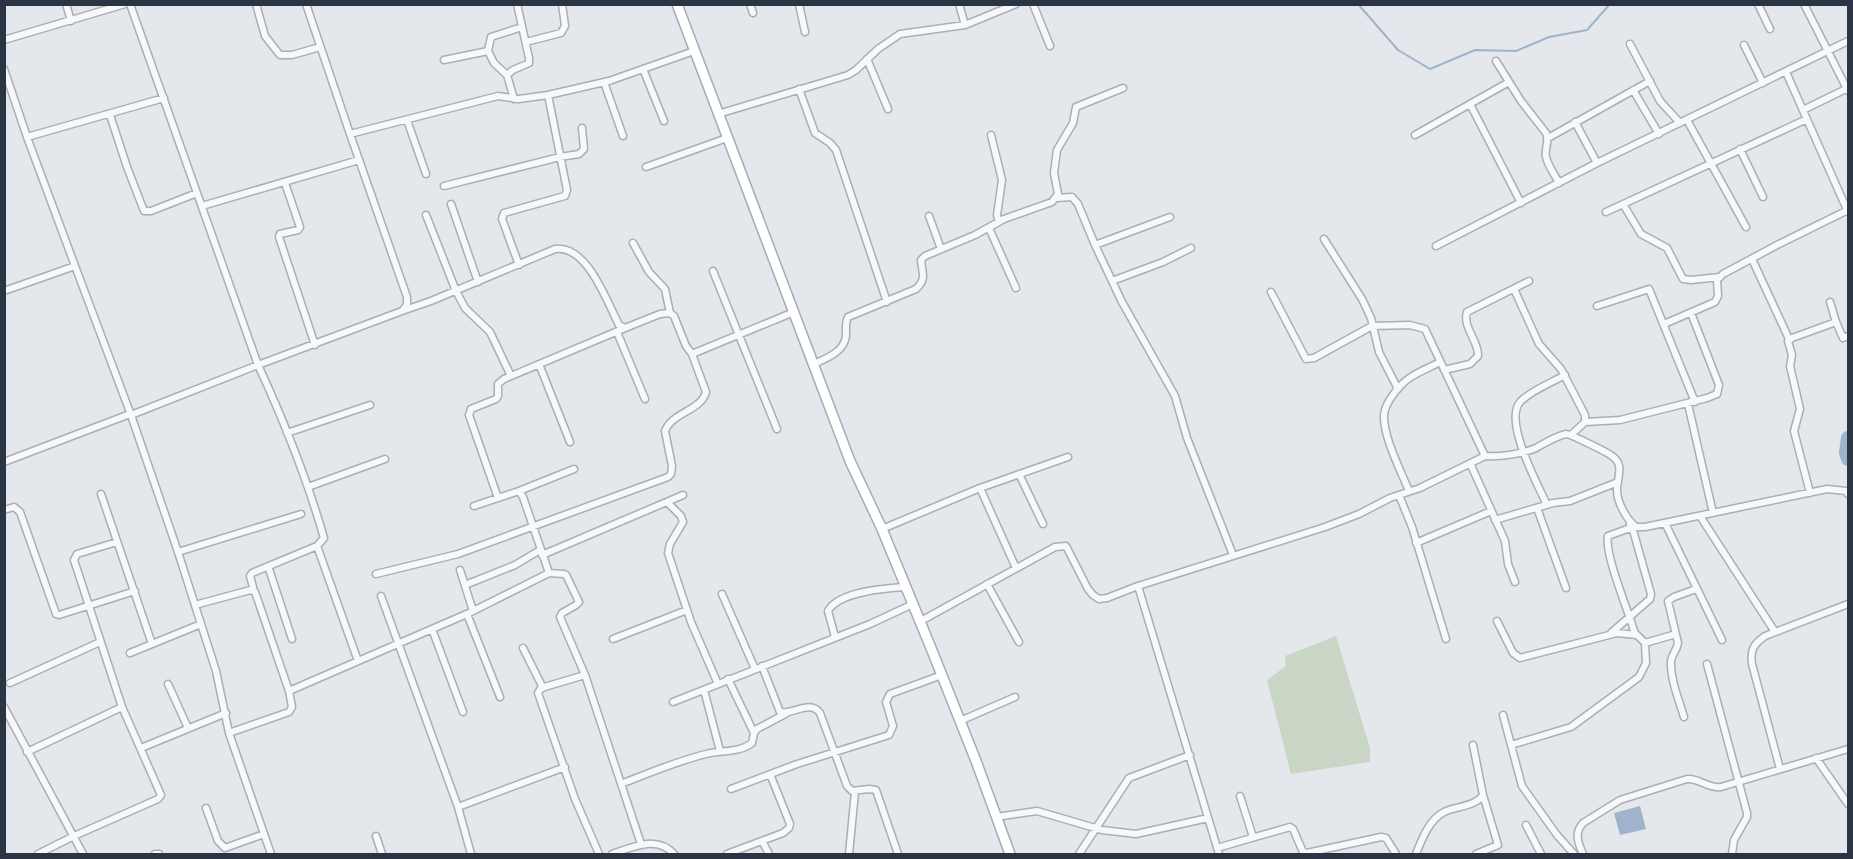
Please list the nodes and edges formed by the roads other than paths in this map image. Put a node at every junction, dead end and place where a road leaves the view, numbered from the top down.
1 (66, 4) edge
2 (125, 4) edge
3 (130, 4) edge
4 (256, 4) edge
5 (306, 4) edge
6 (517, 4) edge
7 (562, 4) edge
8 (677, 4) edge
9 (750, 4) edge
10 (799, 4) edge
11 (959, 4) edge
12 (1016, 4) edge
13 (1033, 4) edge
14 (1758, 4) edge
15 (1804, 4) edge
16 (753, 13) dead end
17 (71, 21) junction
18 (965, 25) junction
19 (522, 27) junction
20 (1770, 29) dead end
21 (805, 32) dead end
22 (4, 40) edge
23 (1848, 41) edge
24 (526, 42) junction
25 (1630, 44) dead end
26 (1744, 45) dead end
27 (1050, 46) dead end
28 (320, 47) junction
29 (1829, 50) junction
30 (488, 51) junction
31 (694, 51) junction
32 (867, 59) junction
33 (444, 60) dead end
34 (1496, 61) dead end
35 (4, 69) edge
36 (643, 69) junction
37 (1786, 72) junction
38 (507, 75) junction
39 (1650, 81) junction
40 (604, 82) junction
41 (1509, 82) junction
42 (1763, 83) junction
43 (1123, 88) dead end
44 (799, 89) junction
45 (1848, 89) edge
46 (1634, 90) junction
47 (548, 95) junction
48 (164, 99) junction
49 (514, 99) junction
50 (1470, 104) junction
51 (888, 109) dead end
52 (1803, 110) junction
53 (718, 114) junction
54 (110, 115) junction
55 (1807, 118) junction
56 (407, 120) junction
57 (664, 121) dead end
58 (1575, 122) junction
59 (1684, 122) junction
60 (582, 128) dead end
61 (350, 134) junction
62 (1659, 134) junction
63 (991, 135) dead end
64 (1414, 135) dead end
65 (623, 136) dead end
66 (27, 137) junction
67 (727, 138) junction
68 (1548, 138) junction
69 (1740, 149) junction
70 (560, 157) junction
71 (359, 160) junction
72 (1710, 162) junction
73 (1597, 163) junction
74 (646, 167) dead end
75 (426, 174) dead end
76 (285, 183) junction
77 (1559, 183) junction
78 (444, 186) dead end
79 (197, 193) junction
80 (1763, 197) dead end
81 (1056, 198) junction
82 (1521, 203) junction
83 (451, 204) dead end
84 (1623, 204) junction
85 (202, 206) junction
86 (1848, 211) edge
87 (1606, 212) dead end
88 (426, 215) dead end
89 (929, 216) dead end
90 (1170, 217) dead end
91 (999, 222) junction
92 (1746, 227) dead end
93 (989, 228) junction
94 (1324, 239) dead end
95 (633, 243) dead end
96 (1095, 245) junction
97 (1436, 246) dead end
98 (1191, 248) dead end
99 (941, 249) junction
100 (1752, 259) junction
101 (519, 265) junction
102 (75, 266) junction
103 (713, 271) dead end
104 (1720, 277) junction
105 (1112, 281) junction
106 (1529, 281) dead end
107 (478, 282) junction
108 (1016, 288) dead end
109 (1514, 289) junction
110 (4, 291) edge
111 (456, 291) junction
112 (1271, 292) dead end
113 (887, 302) junction
114 (1830, 302) dead end
115 (1598, 306) dead end
116 (402, 311) junction
117 (794, 312) junction
118 (670, 313) junction
119 (1691, 313) junction
120 (1836, 322) junction
121 (1665, 324) junction
122 (1372, 326) junction
123 (625, 328) junction
124 (617, 332) junction
125 (740, 335) junction
126 (1848, 336) edge
127 (1789, 339) junction
128 (315, 345) junction
129 (692, 354) junction
130 (1440, 362) junction
131 (539, 364) junction
132 (814, 364) junction
133 (258, 365) junction
134 (1444, 370) junction
135 (1565, 375) junction
136 (511, 376) junction
137 (1398, 389) junction
138 (645, 399) dead end
139 (1691, 403) junction
140 (370, 405) dead end
141 (131, 415) junction
142 (1585, 422) junction
143 (777, 429) dead end
144 (287, 433) junction
145 (1571, 435) junction
146 (570, 442) dead end
147 (1522, 451) junction
148 (1485, 456) junction
149 (1068, 457) dead end
150 (385, 459) dead end
151 (4, 462) edge
152 (1470, 463) junction
153 (574, 469) dead end
154 (1019, 474) junction
155 (1618, 482) junction
156 (308, 487) junction
157 (980, 488) junction
158 (519, 491) junction
159 (1409, 491) junction
160 (1810, 493) junction
161 (101, 494) dead end
162 (1848, 494) edge
163 (683, 495) dead end
164 (1399, 495) junction
165 (498, 498) junction
166 (667, 502) junction
167 (1546, 505) junction
168 (474, 506) dead end
169 (1537, 508) junction
170 (4, 510) edge
171 (1491, 511) junction
172 (1713, 513) junction
173 (301, 514) dead end
174 (1700, 516) junction
175 (1495, 520) junction
176 (1630, 522) junction
177 (1665, 523) junction
178 (1042, 524) dead end
179 (533, 528) junction
180 (882, 530) junction
181 (117, 542) junction
182 (1416, 543) junction
183 (317, 546) junction
184 (178, 552) junction
185 (541, 552) junction
186 (1233, 555) junction
187 (268, 566) junction
188 (1017, 568) junction
189 (460, 570) dead end
190 (549, 573) junction
191 (376, 574) dead end
192 (1515, 582) dead end
193 (987, 584) junction
194 (465, 585) junction
195 (1138, 586) junction
196 (906, 587) junction
197 (1566, 588) dead end
198 (1696, 589) junction
199 (135, 591) junction
200 (254, 591) junction
201 (722, 594) dead end
202 (381, 596) dead end
203 (913, 604) junction
204 (1848, 604) edge
205 (195, 605) junction
206 (88, 606) junction
207 (687, 610) junction
208 (470, 612) junction
209 (1630, 616) junction
210 (1497, 621) dead end
211 (919, 622) junction
212 (201, 624) junction
213 (432, 629) junction
214 (1775, 632) junction
215 (1609, 634) junction
216 (1635, 634) junction
217 (1676, 634) junction
218 (835, 637) junction
219 (292, 639) dead end
220 (613, 639) dead end
221 (1446, 639) dead end
222 (1722, 640) dead end
223 (100, 642) junction
224 (1019, 642) dead end
225 (1645, 643) junction
226 (152, 644) junction
227 (399, 644) junction
228 (523, 648) dead end
229 (130, 653) dead end
230 (358, 661) junction
231 (1707, 664) dead end
232 (762, 666) junction
233 (755, 669) junction
234 (585, 675) junction
235 (942, 675) junction
236 (728, 679) junction
237 (10, 683) dead end
238 (168, 684) dead end
239 (718, 684) junction
240 (543, 688) junction
241 (704, 690) junction
242 (289, 691) junction
243 (500, 697) dead end
244 (1015, 697) dead end
245 (673, 702) dead end
246 (4, 707) edge
247 (122, 707) junction
248 (463, 712) dead end
249 (788, 712) junction
250 (225, 713) junction
251 (1503, 715) dead end
252 (1684, 717) dead end
253 (960, 721) junction
254 (188, 728) junction
255 (229, 732) junction
256 (754, 733) junction
257 (1473, 745) dead end
258 (1511, 745) junction
259 (141, 748) junction
260 (1848, 749) edge
261 (720, 751) junction
262 (27, 752) junction
263 (836, 752) junction
264 (1190, 755) junction
265 (1816, 759) junction
266 (565, 767) junction
267 (1780, 769) junction
268 (770, 774) junction
269 (1739, 781) junction
270 (621, 784) junction
271 (731, 789) dead end
272 (855, 792) junction
273 (1483, 795) junction
274 (1240, 796) dead end
275 (1848, 804) edge
276 (458, 807) junction
277 (206, 808) dead end
278 (996, 817) junction
279 (1208, 818) junction
280 (1526, 825) dead end
281 (1097, 829) junction
282 (264, 834) junction
283 (74, 836) junction
284 (376, 836) dead end
285 (1253, 837) junction
286 (762, 841) junction
287 (641, 844) junction
288 (1218, 851) edge
289 (1322, 853) edge
290 (38, 855) edge
291 (83, 855) edge
292 (271, 855) edge
293 (382, 855) edge
294 (471, 855) edge
295 (599, 855) edge
296 (612, 855) edge
297 (674, 855) edge
298 (727, 855) edge
299 (768, 855) edge
300 (849, 855) edge
301 (898, 855) edge
302 (1010, 855) edge
303 (1079, 855) edge
304 (1396, 855) edge
305 (1416, 855) edge
306 (1476, 855) edge
307 (1541, 855) edge
308 (1574, 855) edge
309 (1583, 855) edge
310 (1732, 855) edge

1 - 17 street
2 - 17 street
3 - 48 street
4 - 28 street
5 - 28 street
6 - 19 street
7 - 24 street
8 - 31 main road
9 - 16 street
10 - 21 street
11 - 18 street
12 - 18 street
13 - 27 street
14 - 20 street
15 - 29 street
17 - 22 street
18 - 32 street
19 - 24 street
19 - 30 street
23 - 29 street
24 - 38 street
25 - 39 street
26 - 42 street
28 - 61 street
29 - 37 street
29 - 45 street
30 - 33 street
30 - 38 street
31 - 36 street
31 - 53 main road
32 - 44 street
32 - 51 street
34 - 41 street
35 - 66 street
36 - 40 street
36 - 57 street
37 - 42 street
37 - 52 street
38 - 49 street
39 - 46 street
39 - 59 street
40 - 47 street
40 - 65 street
41 - 50 street
41 - 68 street
42 - 59 street
43 - 81 street
44 - 53 street
44 - 113 street
45 - 52 street
46 - 58 street
46 - 62 street
47 - 49 street
47 - 70 street
48 - 54 street
48 - 79 street
49 - 56 street
50 - 64 street
50 - 82 street
52 - 55 street
53 - 67 main road
54 - 66 street
54 - 79 street
55 - 69 street
55 - 86 street
56 - 61 street
56 - 75 street
58 - 68 street
58 - 73 street
59 - 62 street
59 - 72 street
60 - 70 street
61 - 71 street
62 - 73 street
63 - 91 street
66 - 102 street
67 - 74 street
67 - 117 main road
68 - 77 street
69 - 72 street
69 - 80 street
70 - 78 street
70 - 101 street
71 - 76 street
71 - 116 street
72 - 84 street
72 - 92 street
73 - 77 street
76 - 85 street
76 - 128 street
77 - 82 street
79 - 85 street
81 - 91 street
81 - 96 street
82 - 97 street
83 - 107 street
84 - 87 street
84 - 104 street
85 - 133 street
86 - 100 street
88 - 111 street
89 - 99 street
90 - 96 street
91 - 93 street
93 - 99 street
93 - 108 street
94 - 122 street
95 - 118 street
96 - 105 street
98 - 105 street
99 - 113 street
100 - 104 street
100 - 127 street
101 - 107 street
101 - 123 street
102 - 110 street
102 - 141 street
103 - 125 street
104 - 119 street
105 - 186 street
106 - 109 street
107 - 111 street
109 - 134 street
109 - 135 street
111 - 116 street
111 - 136 street
112 - 122 street
113 - 132 street
114 - 120 street
115 - 121 street
116 - 128 street
117 - 125 street
117 - 132 main road
118 - 123 street
118 - 129 street
119 - 121 street
119 - 139 street
120 - 126 street
120 - 127 street
121 - 139 street
122 - 130 street
122 - 137 street
123 - 124 street
124 - 131 street
124 - 138 street
125 - 129 street
125 - 143 street
127 - 160 street
128 - 133 street
129 - 179 street
130 - 134 street
130 - 137 street
131 - 136 street
131 - 146 street
132 - 180 main road
133 - 141 street
133 - 144 street
134 - 148 street
135 - 142 street
135 - 147 street
136 - 165 street
137 - 159 street
139 - 142 street
139 - 172 street
140 - 144 street
141 - 151 street
141 - 184 street
142 - 145 street
144 - 156 street
145 - 147 street
145 - 155 street
147 - 148 street
147 - 167 street
148 - 152 street
149 - 154 street
150 - 156 street
152 - 159 street
152 - 171 street
153 - 158 street
154 - 157 street
154 - 178 street
155 - 167 street
155 - 176 street
156 - 183 street
157 - 180 street
157 - 188 street
158 - 165 street
158 - 179 street
159 - 164 street
160 - 162 street
160 - 172 street
161 - 181 street
163 - 166 street
164 - 182 street
164 - 186 street
165 - 168 street
166 - 185 street
166 - 207 street
167 - 169 street
169 - 175 street
169 - 197 street
170 - 206 street
171 - 175 street
171 - 182 street
172 - 174 street
173 - 184 street
174 - 177 street
174 - 214 street
175 - 192 street
176 - 177 street
176 - 209 street
176 - 209 street
177 - 198 street
179 - 185 street
179 - 191 street
180 - 196 main road
181 - 199 street
181 - 206 street
182 - 221 street
183 - 187 street
183 - 230 street
184 - 205 street
185 - 190 street
185 - 194 street
186 - 195 street
187 - 200 street
187 - 219 street
188 - 193 street
188 - 195 street
189 - 194 street
190 - 208 street
190 - 234 street
193 - 211 street
193 - 224 street
194 - 208 street
195 - 264 street
196 - 203 main road
196 - 218 street
198 - 217 street
198 - 222 street
199 - 206 street
199 - 226 street
200 - 205 street
200 - 242 street
201 - 233 street
202 - 227 street
203 - 211 main road
203 - 218 street
204 - 214 street
205 - 212 street
206 - 223 street
207 - 220 street
207 - 239 street
208 - 213 street
208 - 243 street
209 - 215 street
209 - 216 street
210 - 215 street
211 - 235 main road
212 - 226 street
212 - 250 street
213 - 227 street
213 - 248 street
214 - 267 street
215 - 216 street
216 - 225 street
217 - 225 street
217 - 252 street
218 - 232 street
223 - 237 street
223 - 247 street
225 - 258 street
226 - 229 street
227 - 230 street
227 - 276 street
228 - 240 street
230 - 242 street
231 - 269 street
232 - 233 street
232 - 249 street
233 - 236 street
234 - 240 street
234 - 270 street
235 - 253 main road
235 - 263 street
236 - 239 street
236 - 256 street
238 - 254 street
239 - 241 street
240 - 266 street
241 - 245 street
241 - 261 street
242 - 255 street
244 - 253 street
246 - 262 street
247 - 259 street
247 - 262 street
249 - 256 street
249 - 263 street
250 - 254 street
250 - 255 street
251 - 258 street
253 - 278 main road
254 - 259 street
255 - 282 street
256 - 261 street
257 - 273 street
258 - 308 street
259 - 283 street
260 - 265 street
261 - 270 street
262 - 283 street
263 - 268 street
263 - 272 street
264 - 279 street
264 - 281 street
265 - 267 street
265 - 275 street
266 - 276 street
266 - 295 street
267 - 269 street
268 - 271 street
268 - 286 street
269 - 309 street
269 - 310 street
270 - 287 street
272 - 300 street
272 - 301 street
273 - 305 street
273 - 306 street
274 - 285 street
276 - 294 street
277 - 282 street
278 - 281 street
278 - 302 main road
279 - 281 street
279 - 288 street
280 - 307 street
281 - 303 street
282 - 292 street
283 - 290 street
283 - 291 street
284 - 293 street
285 - 288 street
285 - 289 street
286 - 298 street
286 - 299 street
287 - 296 street
287 - 297 street
289 - 304 street

